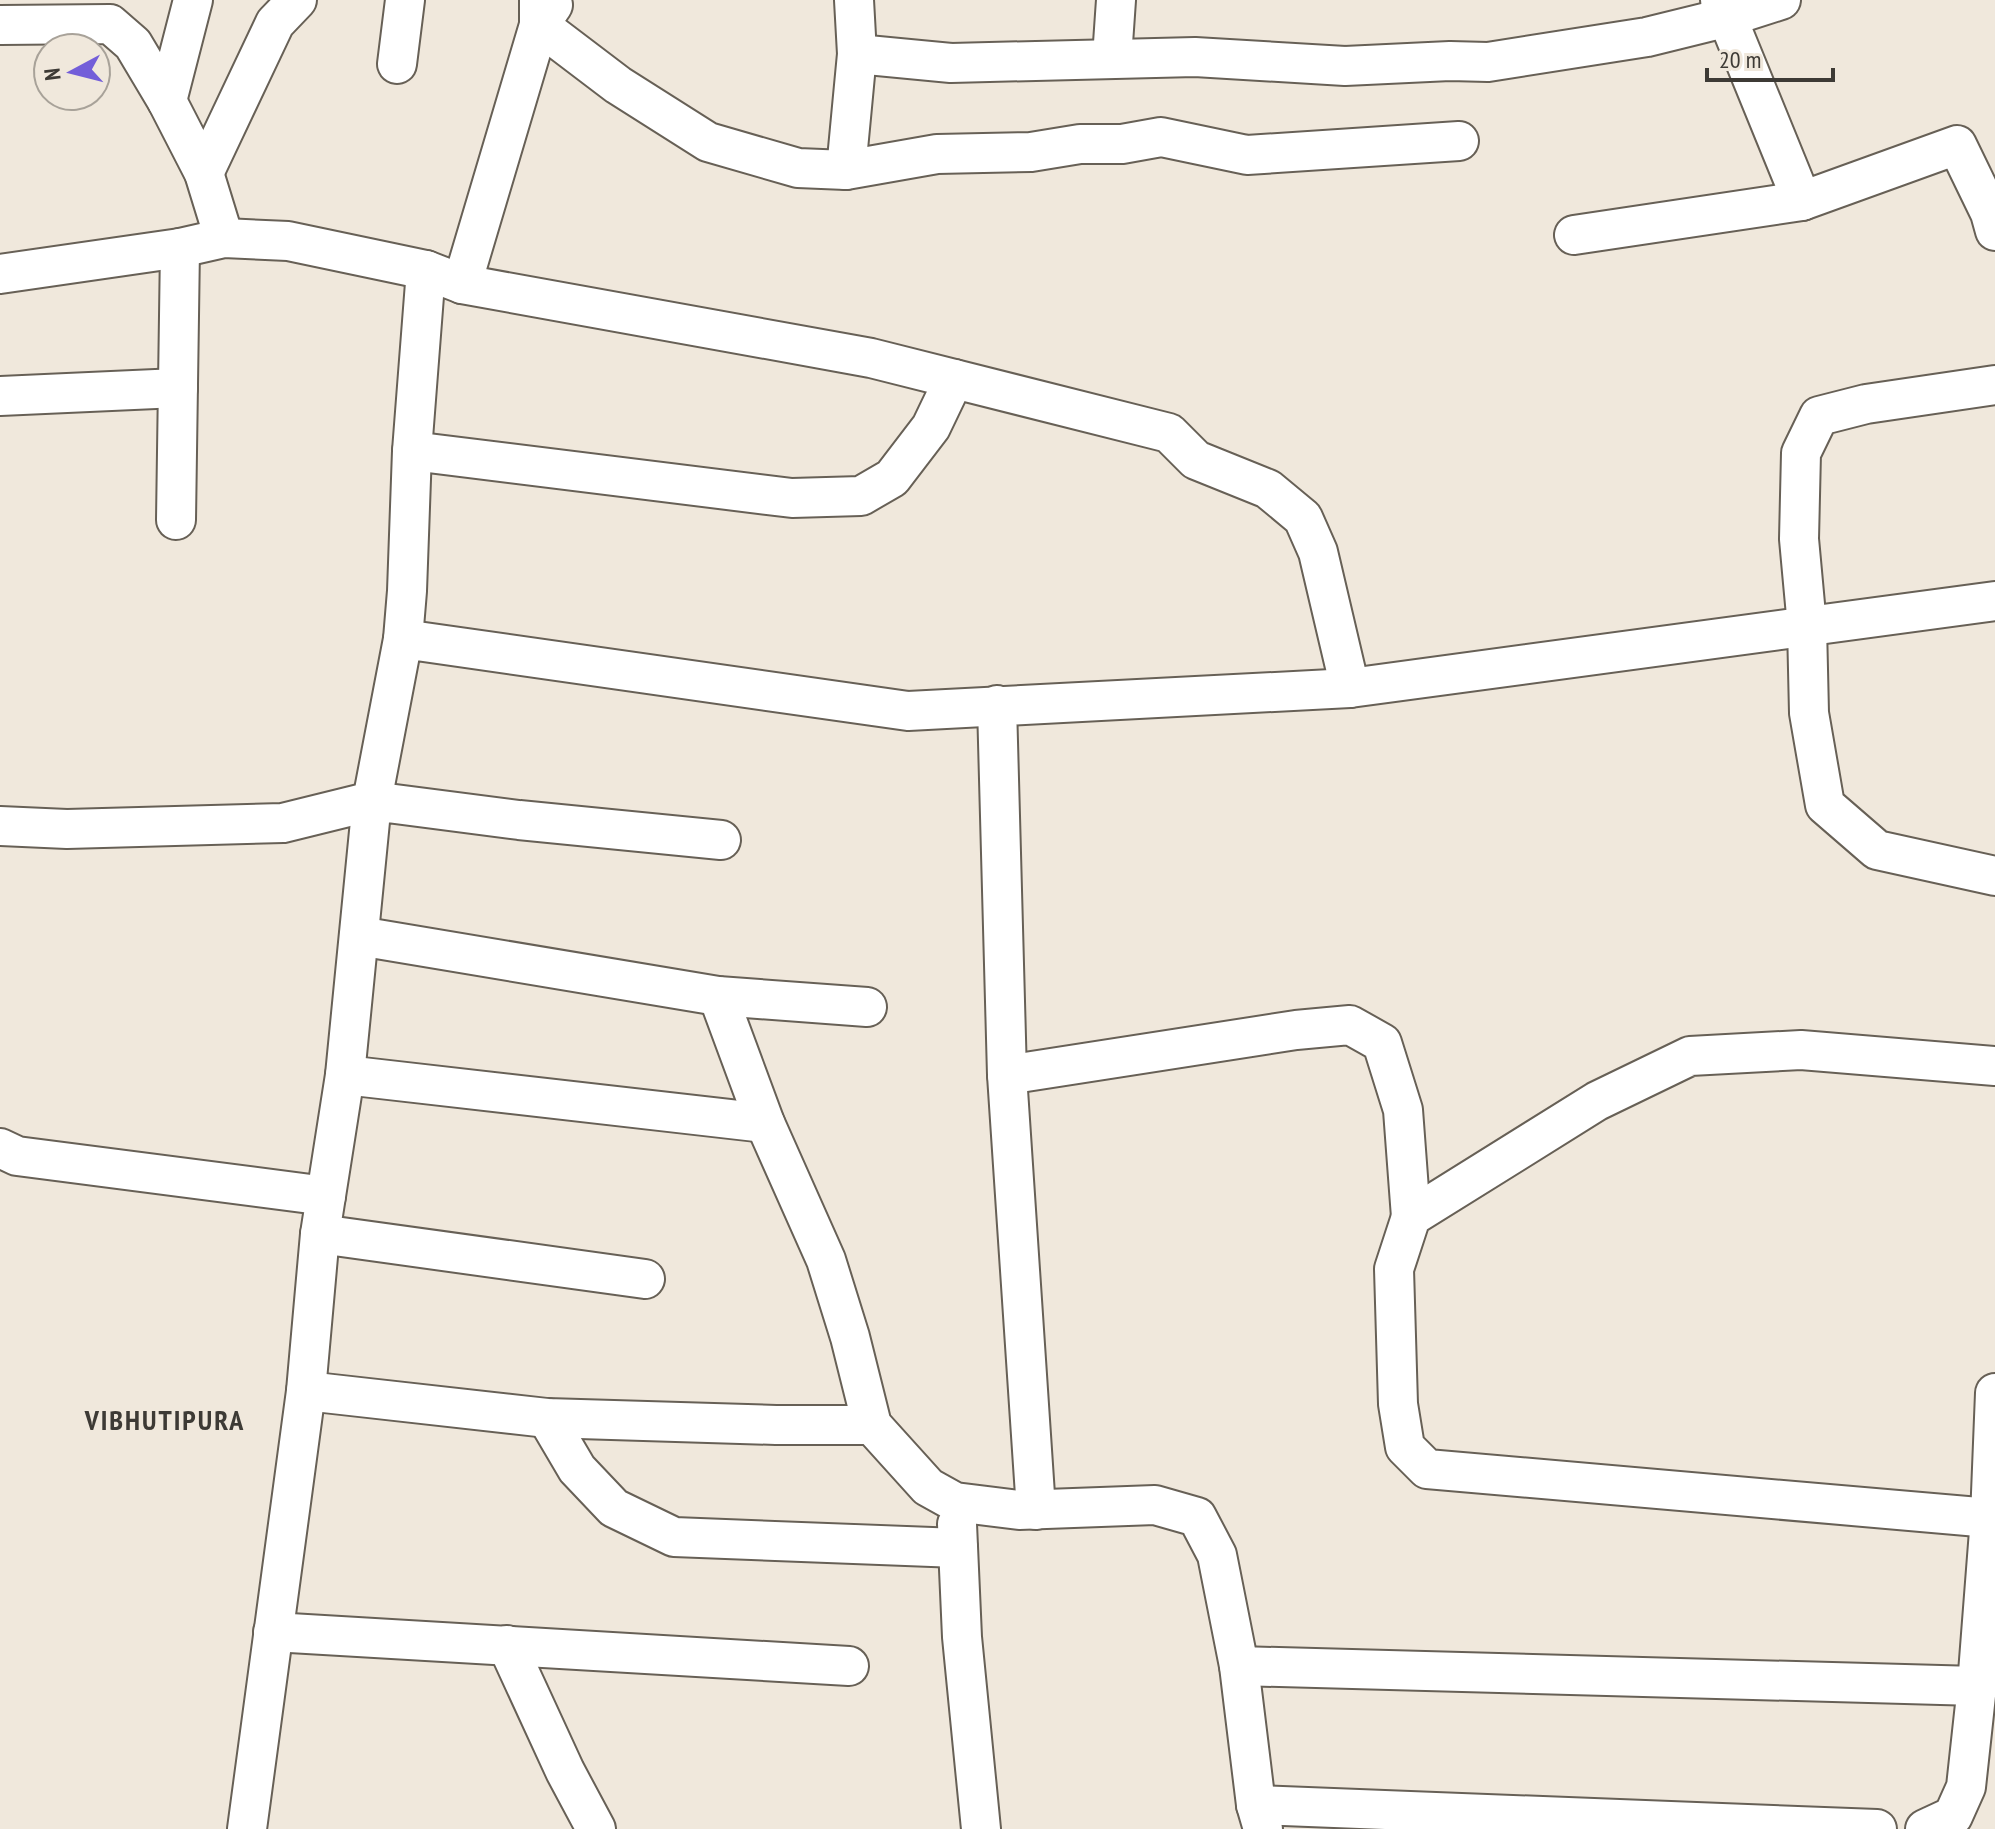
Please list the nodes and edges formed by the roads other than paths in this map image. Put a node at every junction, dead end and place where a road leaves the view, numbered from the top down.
1 (193, 0) edge
2 (297, 0) edge
3 (405, 0) edge
4 (854, 0) edge
5 (1116, 0) edge
6 (1781, 0) edge
7 (545, 8) edge
8 (1724, 8) edge
9 (23, 16) edge
10 (857, 54) junction
11 (1112, 58) junction
12 (397, 64) dead end
13 (167, 101) junction
14 (1459, 141) dead end
15 (846, 170) junction
16 (204, 173) junction
17 (1802, 201) junction
18 (1995, 231) edge
19 (1574, 235) dead end
20 (224, 238) junction
21 (180, 248) junction
22 (426, 270) junction
23 (0, 274) edge
24 (462, 284) junction
25 (954, 379) junction
26 (1995, 385) edge
27 (178, 388) junction
28 (0, 396) edge
29 (412, 451) junction
30 (176, 520) dead end
31 (1995, 601) edge
32 (1807, 626) junction
33 (403, 639) junction
34 (1350, 688) junction
35 (997, 705) junction
36 (372, 801) junction
37 (0, 826) edge
38 (721, 840) dead end
39 (1995, 876) edge
40 (359, 936) junction
41 (718, 996) junction
42 (867, 1007) dead end
43 (1995, 1066) edge
44 (345, 1075) junction
45 (1007, 1075) junction
46 (765, 1123) junction
47 (0, 1148) edge
48 (326, 1196) junction
49 (1411, 1217) junction
50 (320, 1234) junction
51 (645, 1279) dead end
52 (306, 1391) junction
53 (1995, 1393) edge
54 (547, 1418) junction
55 (872, 1425) junction
56 (955, 1502) junction
57 (1036, 1510) junction
58 (1990, 1518) junction
59 (958, 1548) junction
60 (273, 1632) junction
61 (507, 1645) junction
62 (849, 1666) dead end
63 (1239, 1666) junction
64 (1977, 1686) junction
65 (1259, 1817) edge
66 (1562, 1823) edge
67 (247, 1829) edge
68 (596, 1829) edge
69 (981, 1829) edge
70 (1877, 1829) edge
71 (1925, 1829) edge

1 - 13 street
2 - 16 street
3 - 12 street
4 - 10 street
5 - 11 street
6 - 8 street
7 - 15 street
7 - 24 street
8 - 11 street
8 - 17 street
9 - 13 street
10 - 11 street
10 - 15 street
13 - 16 street
14 - 15 street
16 - 20 street
17 - 18 street
17 - 19 street
20 - 21 street
20 - 22 street
21 - 23 street
21 - 27 street
22 - 24 street
22 - 29 street
24 - 25 street
25 - 29 street
25 - 34 street
26 - 32 street
27 - 28 street
27 - 30 street
29 - 33 street
31 - 32 street
32 - 34 street
32 - 39 street
33 - 35 street
33 - 36 street
34 - 35 street
35 - 45 street
36 - 37 street
36 - 38 street
36 - 40 street
40 - 41 street
40 - 44 street
41 - 42 street
41 - 46 street
43 - 49 street
44 - 46 street
44 - 48 street
45 - 49 street
45 - 57 street
46 - 55 street
47 - 48 street
48 - 50 street
49 - 58 street
50 - 51 street
50 - 52 street
52 - 54 street
52 - 60 street
53 - 58 street
54 - 55 street
54 - 59 street
55 - 56 street
56 - 57 street
56 - 59 street
57 - 63 street
58 - 64 street
59 - 69 street
60 - 61 street
60 - 67 street
61 - 62 street
61 - 68 street
63 - 64 street
63 - 65 street
64 - 71 street
65 - 66 street
66 - 70 street

